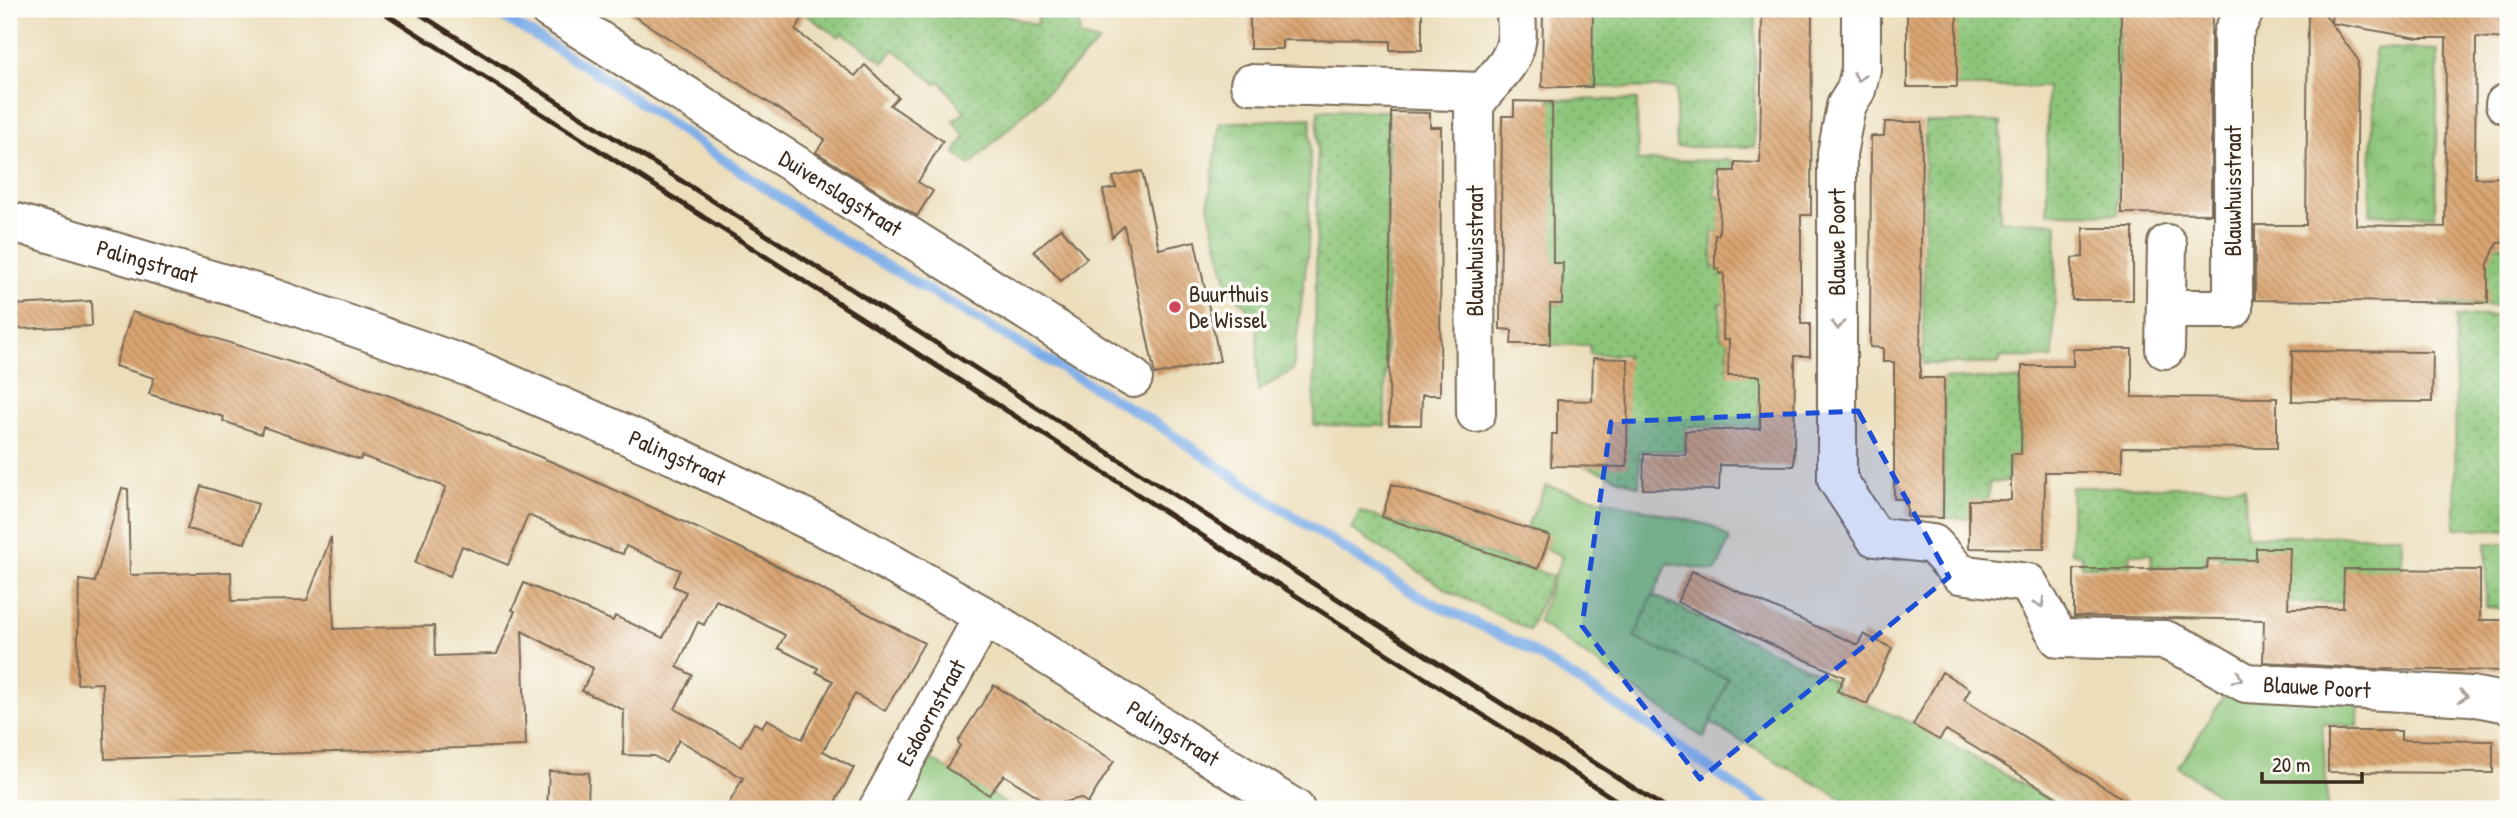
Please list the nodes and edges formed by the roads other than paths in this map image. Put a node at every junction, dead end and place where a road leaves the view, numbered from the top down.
1 (549, 9) edge
2 (1516, 9) edge
3 (1861, 9) edge
4 (2245, 9) edge
5 (1250, 84) dead end
6 (1482, 92) junction
7 (9, 221) edge
8 (2167, 244) dead end
9 (2166, 309) junction
10 (2165, 349) dead end
11 (1133, 378) dead end
12 (1476, 413) dead end
13 (984, 617) junction
14 (2508, 703) edge
15 (877, 809) edge
16 (1295, 809) edge

1 - 11 street, Duivenslagstraat
2 - 6 street, Blauwhuisstraat
3 -> 14 street, Blauwe Poort
4 - 9 street, Blauwhuisstraat
5 - 6 street
6 - 12 street, Blauwhuisstraat
7 - 13 street, Palingstraat
8 - 9 street
9 - 10 street
13 - 15 street, Esdoornstraat
13 - 16 street, Palingstraat

